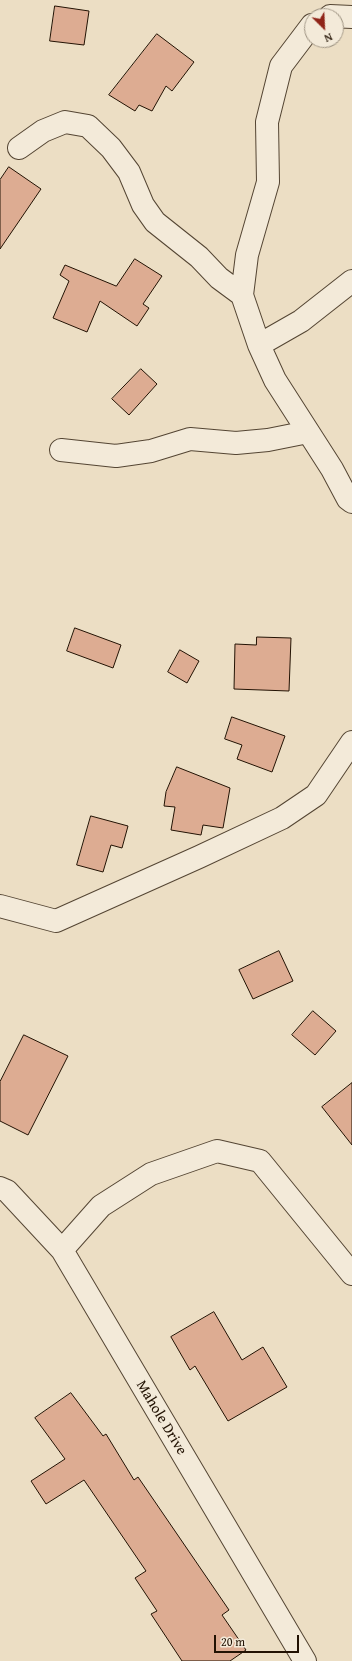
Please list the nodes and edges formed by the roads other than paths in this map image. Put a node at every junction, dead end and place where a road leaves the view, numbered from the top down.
1 (304, 36) edge
2 (19, 148) dead end
3 (352, 280) edge
4 (242, 295) junction
5 (259, 345) junction
6 (308, 432) junction
7 (62, 450) dead end
8 (352, 502) edge
9 (352, 742) edge
10 (0, 906) edge
11 (0, 1188) edge
12 (62, 1250) junction
13 (352, 1274) edge
14 (306, 1661) edge

1 - 4 street
2 - 4 street
3 - 5 street
4 - 5 street
5 - 6 street
6 - 7 street
6 - 8 street
9 - 10 street
11 - 12 street, Mahole Drive
12 - 13 street
12 - 14 street, Mahole Drive

